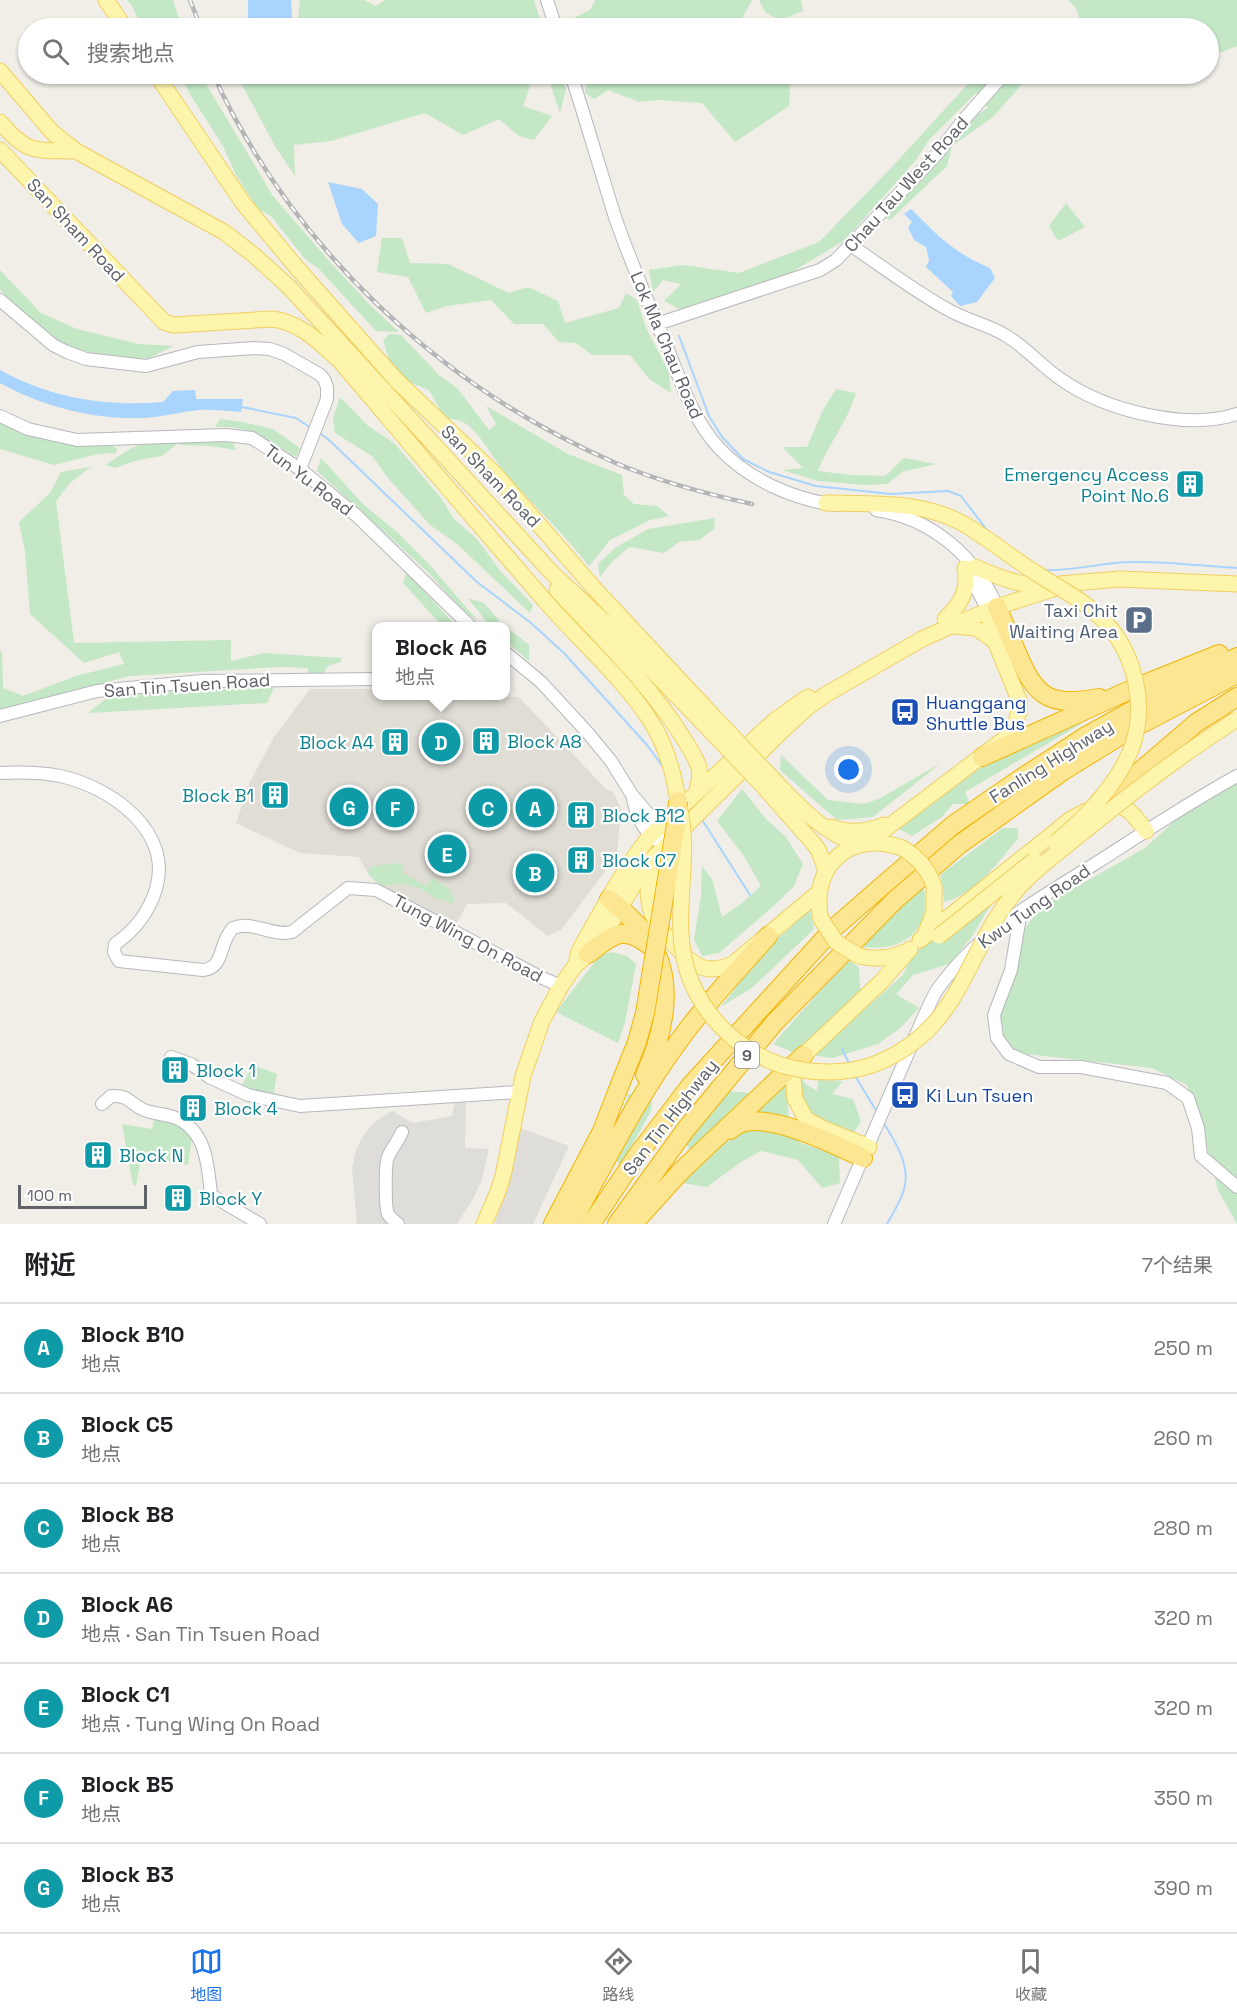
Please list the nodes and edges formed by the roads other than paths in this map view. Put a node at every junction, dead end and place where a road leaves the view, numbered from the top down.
1 (106, 0) edge
2 (547, 0) edge
3 (118, 18) edge
4 (553, 18) edge
5 (0, 71) edge
6 (163, 84) edge
7 (574, 84) edge
8 (994, 84) edge
9 (0, 122) edge
10 (0, 150) edge
11 (76, 151) junction
12 (852, 246) junction
13 (0, 300) edge
14 (657, 324) junction
15 (1237, 414) edge
16 (0, 416) edge
17 (432, 468) junction
18 (300, 469) junction
19 (826, 503) junction
20 (970, 568) junction
21 (552, 573) junction
22 (1071, 583) junction
23 (1237, 584) edge
24 (1046, 586) junction
25 (991, 605) junction
26 (465, 622) edge
27 (947, 623) junction
28 (995, 641) junction
29 (608, 645) junction
30 (1237, 647) edge
31 (510, 656) edge
32 (1237, 657) edge
33 (1237, 674) edge
34 (372, 679) edge
35 (1132, 689) junction
36 (1237, 697) edge
37 (0, 716) edge
38 (1237, 719) edge
39 (710, 721) junction
40 (982, 757) junction
41 (0, 773) edge
42 (1237, 776) edge
43 (766, 781) junction
44 (687, 798) junction
45 (1093, 806) junction
46 (900, 817) junction
47 (820, 823) junction
48 (1146, 831) junction
49 (655, 832) junction
50 (669, 843) junction
51 (864, 844) junction
52 (655, 856) junction
53 (826, 871) junction
54 (881, 887) joint
55 (818, 893) junction
56 (618, 898) junction
57 (895, 900) joint
58 (1021, 911) junction
59 (658, 926) junction
60 (768, 936) junction
61 (915, 944) junction
62 (655, 950) junction
63 (588, 954) junction
64 (574, 967) junction
65 (882, 981) junction
66 (561, 986) junction
67 (804, 1056) junction
68 (171, 1057) dead end
69 (519, 1092) junction
70 (102, 1104) dead end
71 (402, 1132) dead end
72 (719, 1136) junction
73 (866, 1152) junction
74 (602, 1170) junction
75 (1237, 1187) edge
76 (260, 1224) edge
77 (398, 1224) edge
78 (484, 1224) edge
79 (553, 1224) edge
80 (571, 1224) edge
81 (591, 1224) edge
82 (617, 1224) edge
83 (633, 1224) edge
84 (834, 1224) edge

1 - 3 main road
2 - 4 street
5 - 11 main road, San Sham Road
6 - 39 main road, San Sham Road
7 - 14 street, Lok Ma Chau Road
8 - 12 street, Chau Tau West Road
9 - 11 main road, San Sham Road
10 - 17 main road, San Sham Road
11 - 21 main road, San Sham Road
12 - 14 street, Chau Tau West Road
12 - 15 street
13 - 18 street
14 - 19 street, Lok Ma Chau Road
16 - 18 street, Tun Yu Road
17 - 29 main road
17 - 44 main road, San Sham Road
18 - 26 street, Tun Yu Road
19 - 20 street, Lok Ma Chau Road
19 - 65 main road, bridge
20 - 24 main road
20 - 25 street, Lok Ma Chau Road
20 - 27 main road
21 - 29 main road
21 - 39 main road, San Sham Road
22 - 23 main road
22 - 24 main road
22 - 25 main road
24 - 25 main road
25 - 27 main road
25 - 28 main road
25 - 35 highway
27 - 28 main road
27 - 44 main road
27 - 50 main road
28 - 40 main road
29 - 44 main road
30 - 35 highway
31 - 49 street
32 - 54 highway, Fanling Highway / 9
33 - 57 highway, Fanling Highway / 9
34 - 37 street, San Tin Tsuen Road
35 - 40 highway
36 - 45 highway
38 - 44 main road, bridge
39 - 43 main road, San Sham Road, bridge
40 - 46 main road
41 - 66 street, Tung Wing On Road
42 - 48 street, Kwu Tung Road
43 - 47 main road, San Sham Road
43 - 53 main road, San Sham Road
44 - 49 main road
44 - 79 highway, bridge
45 - 48 main road
45 - 61 main road
46 - 47 main road
46 - 51 main road
47 - 51 main road, San Sham Road
48 - 58 street, Kwu Tung Road
49 - 50 street
49 - 56 main road
50 - 52 main road
51 - 53 main road
51 - 61 main road, bridge
52 - 56 main road
52 - 59 main road
53 - 55 main road
54 - 81 highway, San Tin Highway / 9
55 - 60 main road
55 - 61 main road, bridge
56 - 59 main road
56 - 62 highway
56 - 63 main road
56 - 64 main road
57 - 82 highway, San Tin Highway / 9
58 - 73 street, Kwu Tung Road
58 - 75 street
59 - 60 main road
60 - 74 highway
61 - 65 main road
62 - 63 highway
62 - 74 highway
63 - 64 main road
64 - 66 main road
65 - 67 main road
66 - 69 main road
67 - 72 highway
67 - 73 main road
68 - 69 street
69 - 78 main road
70 - 76 street
71 - 77 street
72 - 73 highway
72 - 83 highway
73 - 84 street, Kwu Tung Road
74 - 80 highway

